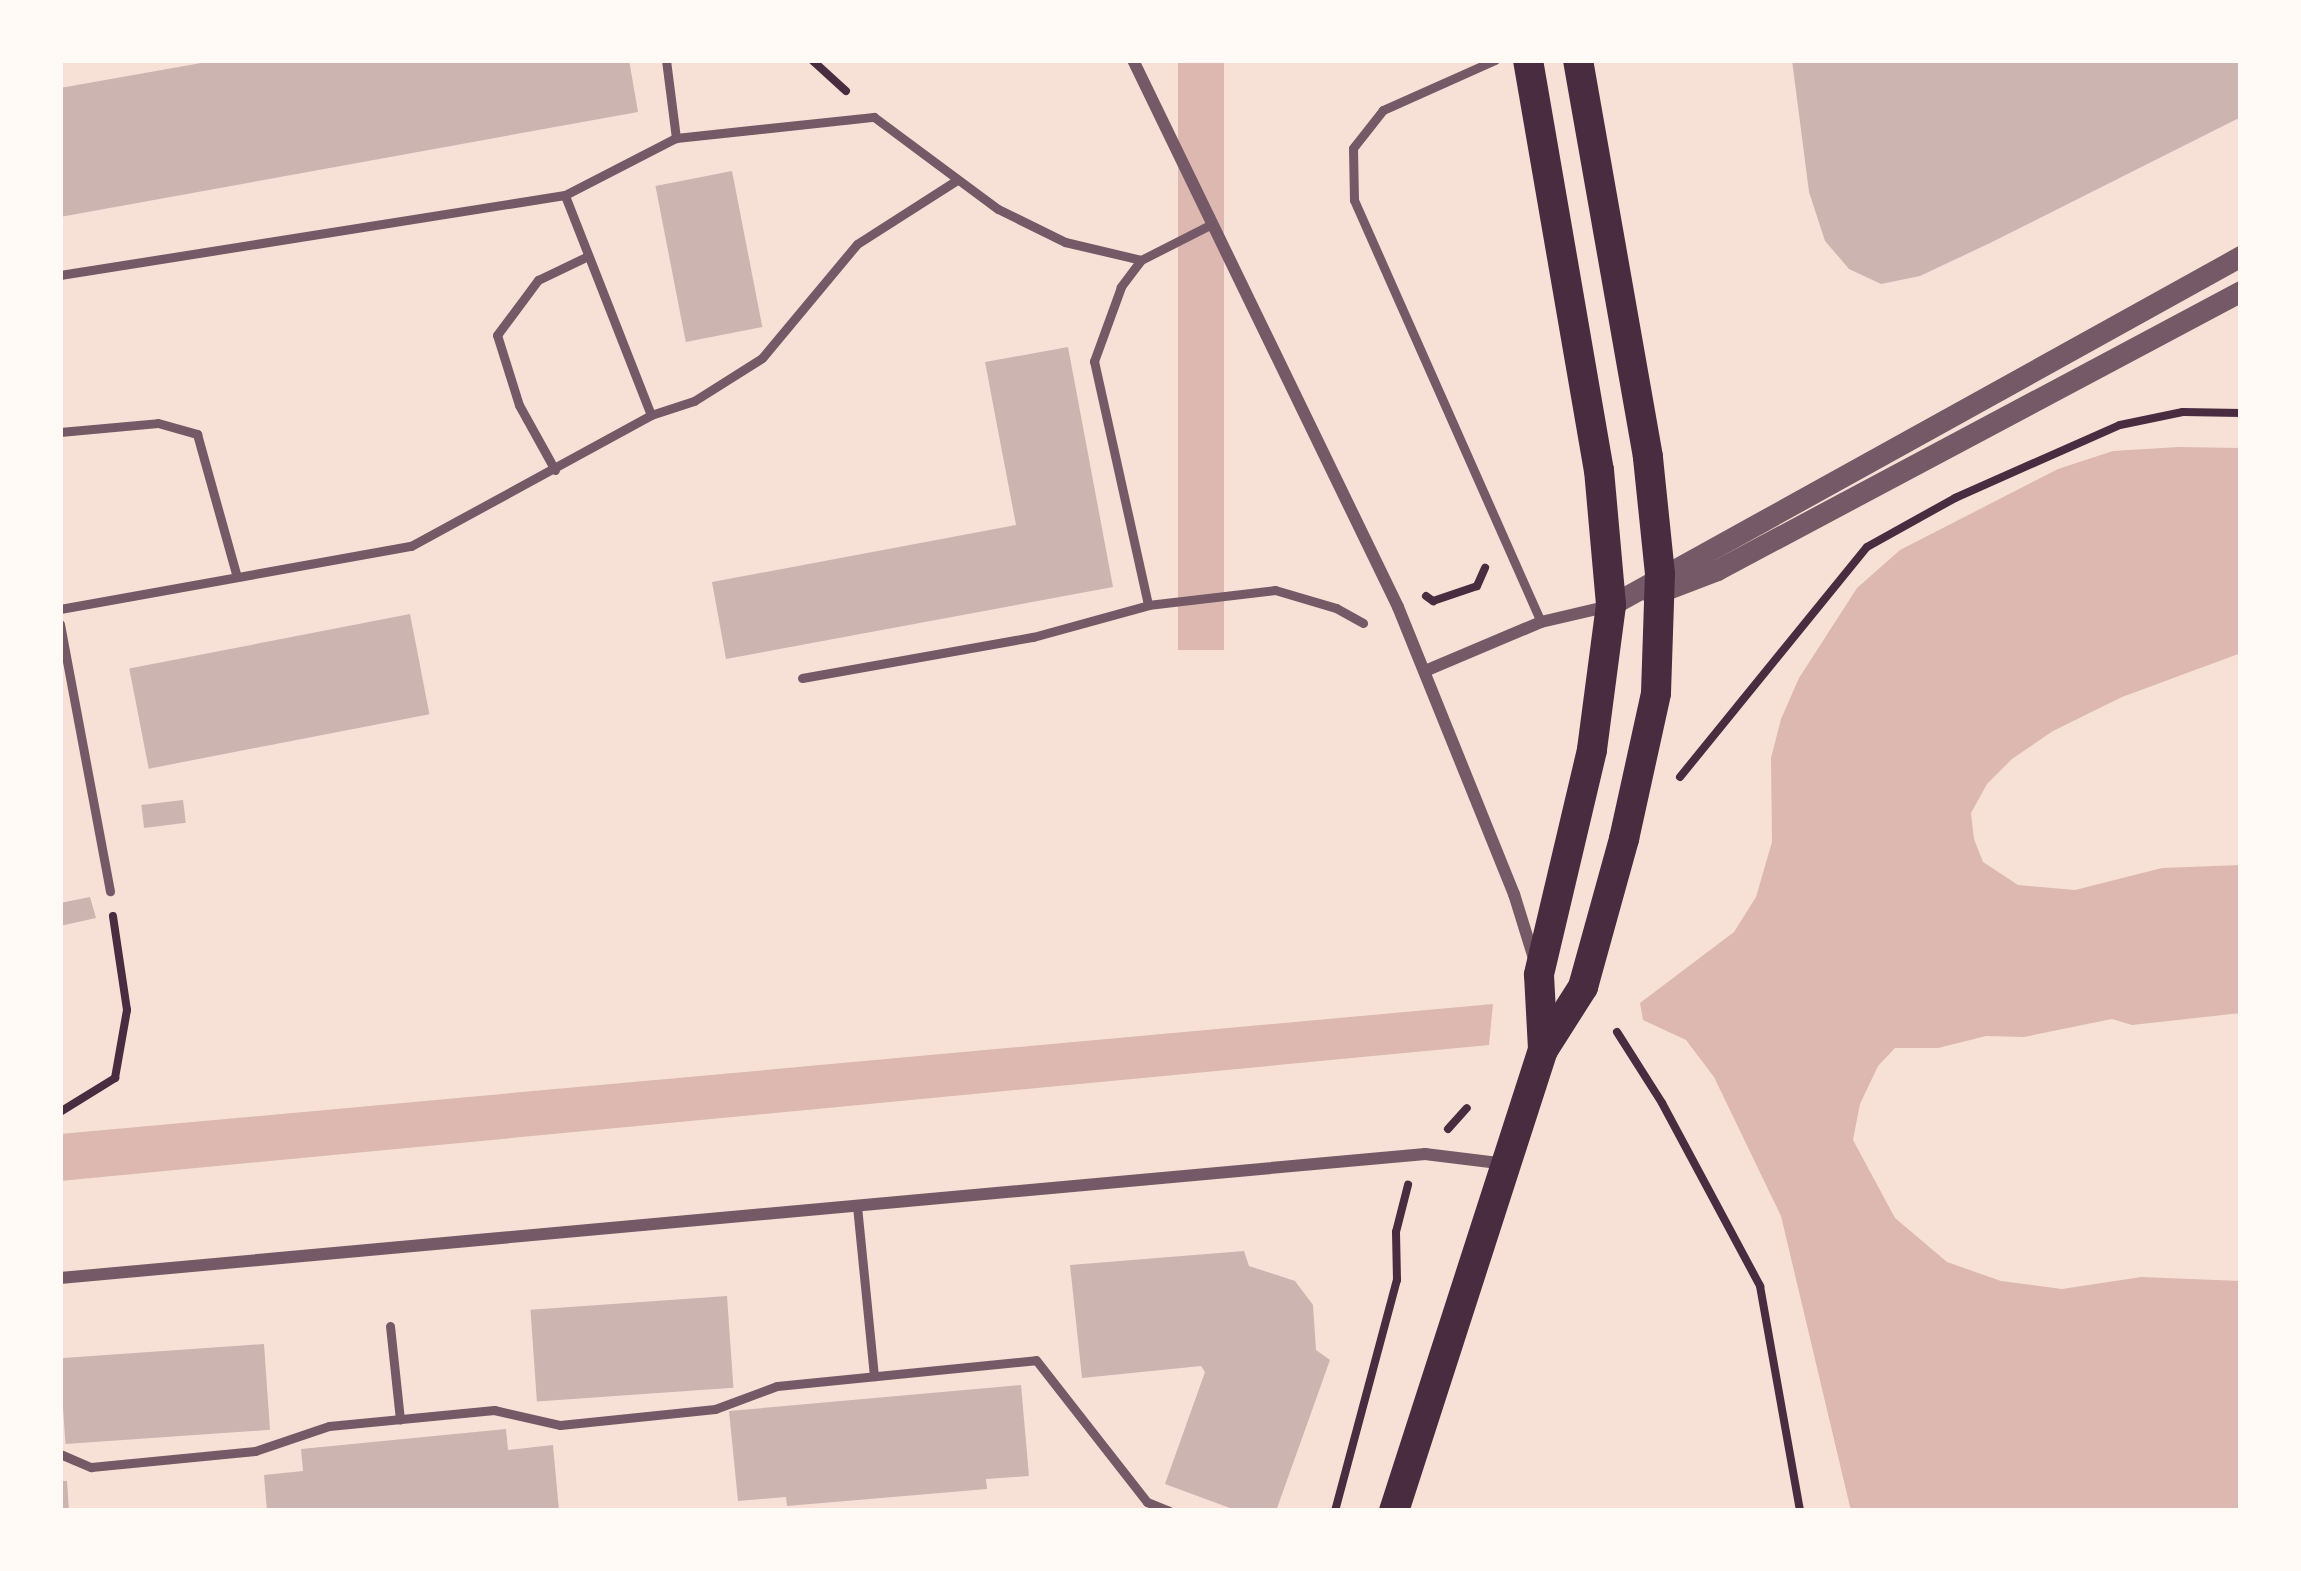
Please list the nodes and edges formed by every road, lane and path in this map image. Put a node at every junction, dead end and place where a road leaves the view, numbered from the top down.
1 (666, 60) edge
2 (1133, 60) edge
3 (1495, 60) edge
4 (1528, 60) edge
5 (1578, 60) edge
6 (676, 138) junction
7 (957, 179) junction
8 (565, 195) junction
9 (1212, 224) junction
10 (588, 256) junction
11 (2241, 256) edge
12 (1141, 260) junction
13 (60, 275) edge
14 (2241, 291) edge
15 (2241, 413) edge
16 (651, 415) junction
17 (60, 432) edge
18 (555, 470) junction
19 (237, 578) junction
20 (1660, 583) junction
21 (1149, 605) junction
22 (1611, 605) junction
23 (60, 609) edge
24 (1540, 622) junction
25 (1363, 623) dead end
26 (60, 624) edge
27 (1425, 671) junction
28 (802, 678) dead end
29 (1675, 783) dead end
30 (110, 890) joint
31 (1539, 975) junction
32 (1617, 1032) dead end
33 (1543, 1050) junction
34 (60, 1112) edge
35 (1507, 1164) junction
36 (1406, 1189) dead end
37 (857, 1206) junction
38 (60, 1278) edge
39 (390, 1326) dead end
40 (874, 1376) junction
41 (400, 1419) junction
42 (60, 1454) edge
43 (1169, 1511) edge
44 (1335, 1511) edge
45 (1394, 1511) edge
46 (1800, 1511) edge

1 - 6 lane
2 - 9 street
3 - 24 lane
4 - 22 main road
5 - 20 main road
6 - 7 lane
6 - 8 lane
7 - 12 lane
7 - 16 lane
8 - 10 lane
8 - 13 lane
9 - 12 lane
9 - 27 street
10 - 16 lane
10 - 18 lane
11 - 20 street
12 - 21 lane
14 - 20 street
15 - 29 path
16 - 18 lane
17 - 19 lane
18 - 19 lane
19 - 23 lane
20 - 22 street
20 - 33 main road
21 - 25 lane
21 - 28 lane
22 - 24 street
22 - 31 main road
24 - 27 street
26 - 30 lane
27 - 31 street
30 - 34 path
31 - 33 main road
32 - 46 path
33 - 35 main road
35 - 37 street
35 - 45 main road
36 - 44 path
37 - 38 street
37 - 40 lane
39 - 41 lane
40 - 41 lane
40 - 43 lane
41 - 42 lane

